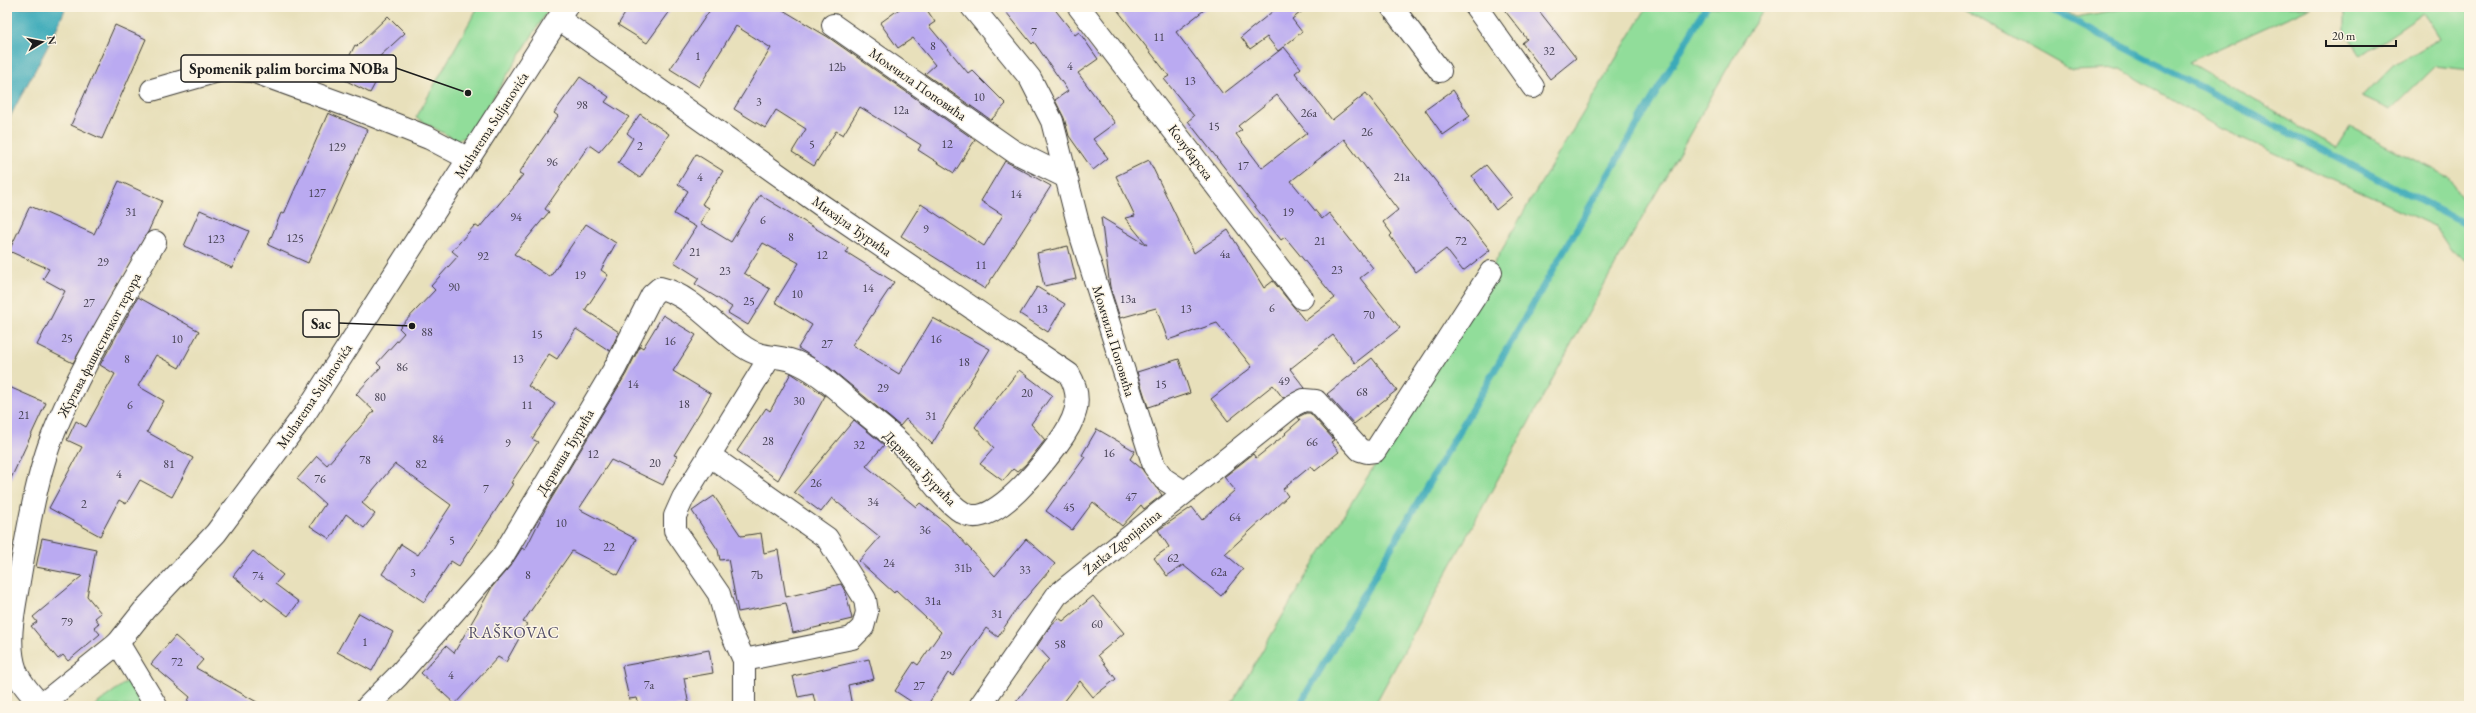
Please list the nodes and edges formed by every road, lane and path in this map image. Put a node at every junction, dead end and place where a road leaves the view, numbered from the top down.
1 (972, 7) edge
2 (1079, 7) edge
3 (1392, 7) edge
4 (1476, 7) edge
5 (563, 13) edge
6 (833, 25) dead end
7 (1440, 71) dead end
8 (1533, 88) dead end
9 (152, 90) dead end
10 (468, 159) junction
11 (1066, 177) junction
12 (154, 242) dead end
13 (1490, 272) dead end
14 (1302, 298) dead end
15 (770, 357) junction
16 (709, 455) junction
17 (1047, 460) joint
18 (1184, 492) junction
19 (118, 642) junction
20 (744, 660) junction
21 (10, 662) edge
22 (41, 705) edge
23 (156, 706) edge
24 (368, 706) edge
25 (744, 706) edge
26 (980, 706) edge

1 - 11 street, Момчила Поповића
2 - 14 street, Колубарска
3 - 7 street
4 - 8 street
5 - 10 street, Muharema Suljanovića
5 - 17 street, Михајла Ђурића
6 - 11 street, Момчила Поповића
9 - 10 street
10 - 19 street, Muharema Suljanovića
11 - 18 street, Момчила Поповића
12 - 21 street, Жртава фашистичког терора
13 - 18 street, Žarka Zgonjanina
15 - 16 street
15 - 17 street, Дервиша Ђурића
15 - 24 street, Дервиша Ђурића
16 - 20 street
16 - 20 street
18 - 26 street, Žarka Zgonjanina
19 - 22 street, Muharema Suljanovića
19 - 23 street
20 - 25 street
21 - 22 street, Жртава фашистичког терора

